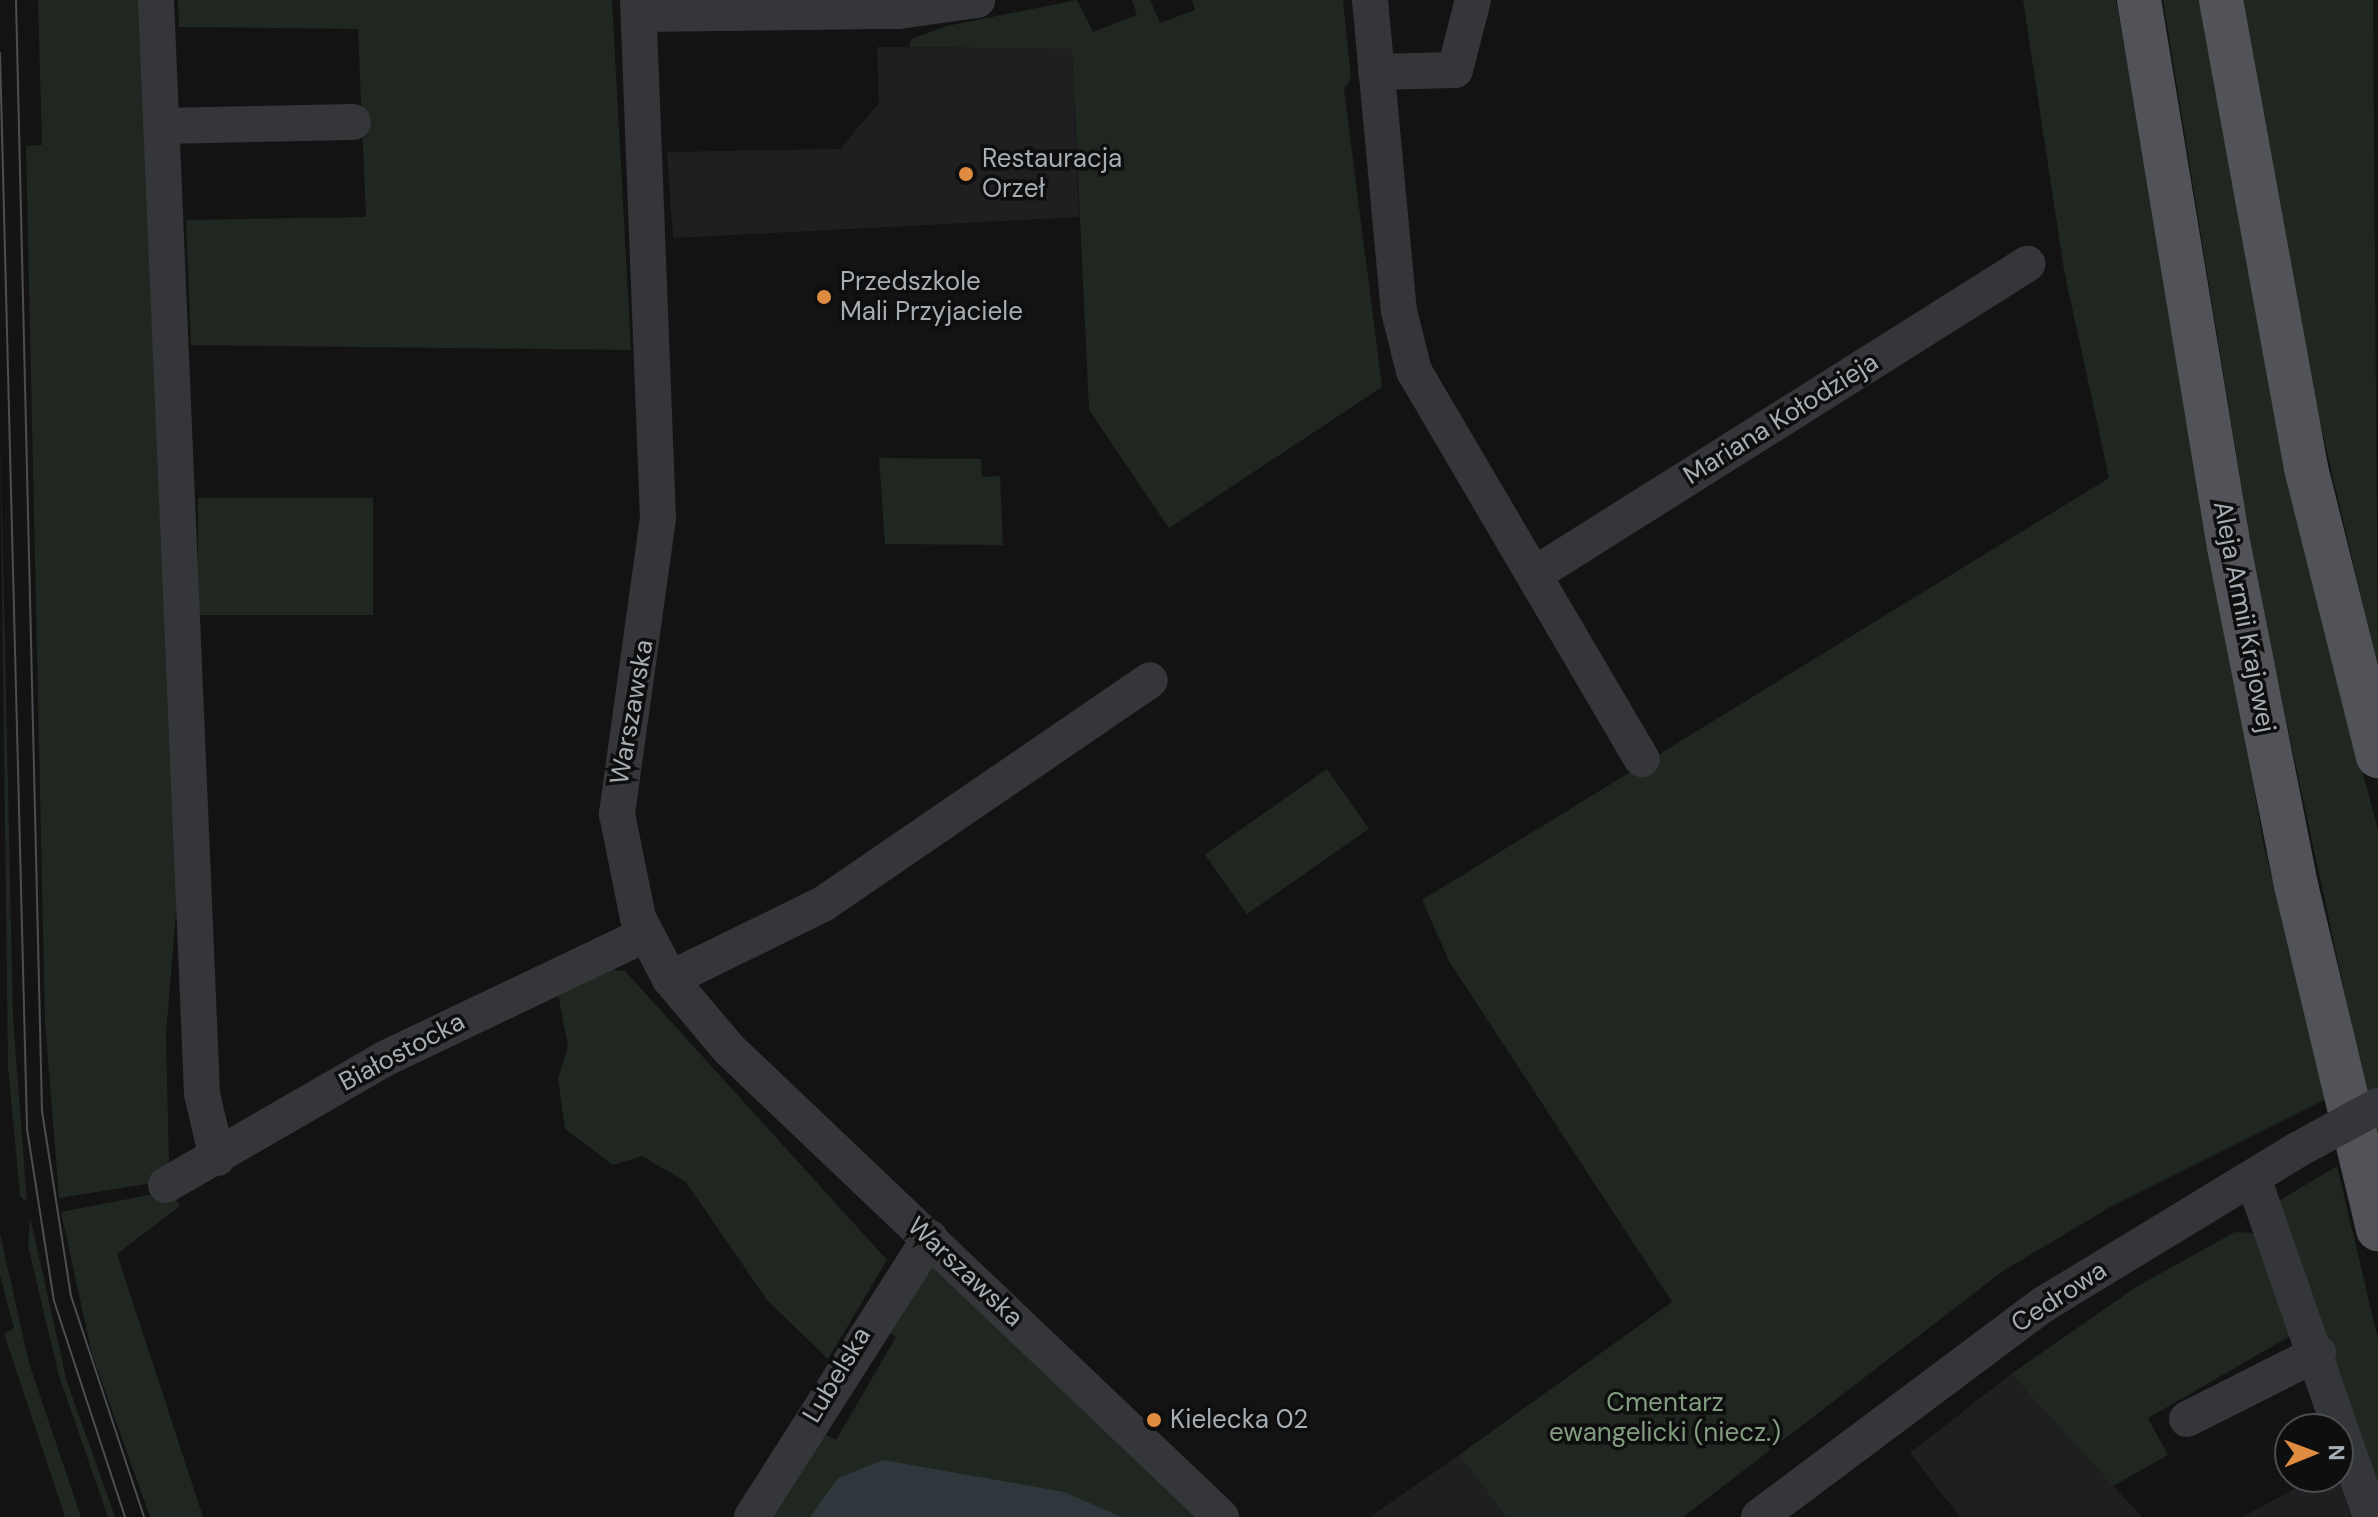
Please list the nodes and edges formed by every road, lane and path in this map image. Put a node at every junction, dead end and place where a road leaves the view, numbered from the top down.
1 (156, 0) edge
2 (977, 0) edge
3 (1370, 0) edge
4 (1473, 0) edge
5 (2139, 0) edge
6 (2221, 0) edge
7 (639, 7) edge
8 (1376, 72) junction
9 (353, 122) dead end
10 (162, 126) junction
11 (2027, 264) dead end
12 (1544, 587) junction
13 (1150, 680) dead end
14 (2378, 756) edge
15 (1642, 759) dead end
16 (646, 934) junction
17 (670, 979) junction
18 (2378, 1106) edge
19 (217, 1158) junction
20 (2253, 1178) junction
21 (166, 1185) dead end
22 (2378, 1229) edge
23 (930, 1238) junction
24 (2318, 1353) junction
25 (2187, 1419) dead end
26 (752, 1517) edge
27 (1221, 1517) edge
28 (1759, 1517) edge
29 (2371, 1517) edge

1 - 10 street
2 - 7 street
3 - 8 street
4 - 8 street
5 - 22 main road, Aleja Armii Krajowej
6 - 14 main road
7 - 16 street, Warszawska
8 - 12 street
9 - 10 street
10 - 19 street
11 - 12 street, Mariana Kołodzieja
12 - 15 street
13 - 17 street
16 - 17 street, Warszawska
16 - 19 street, Białostocka
17 - 23 street, Warszawska
18 - 20 street, Cedrowa, bridge
19 - 21 street, Białostocka
20 - 24 street
20 - 28 street, Cedrowa
23 - 26 street, Lubelska
23 - 27 street, Warszawska
24 - 25 street
24 - 29 street

